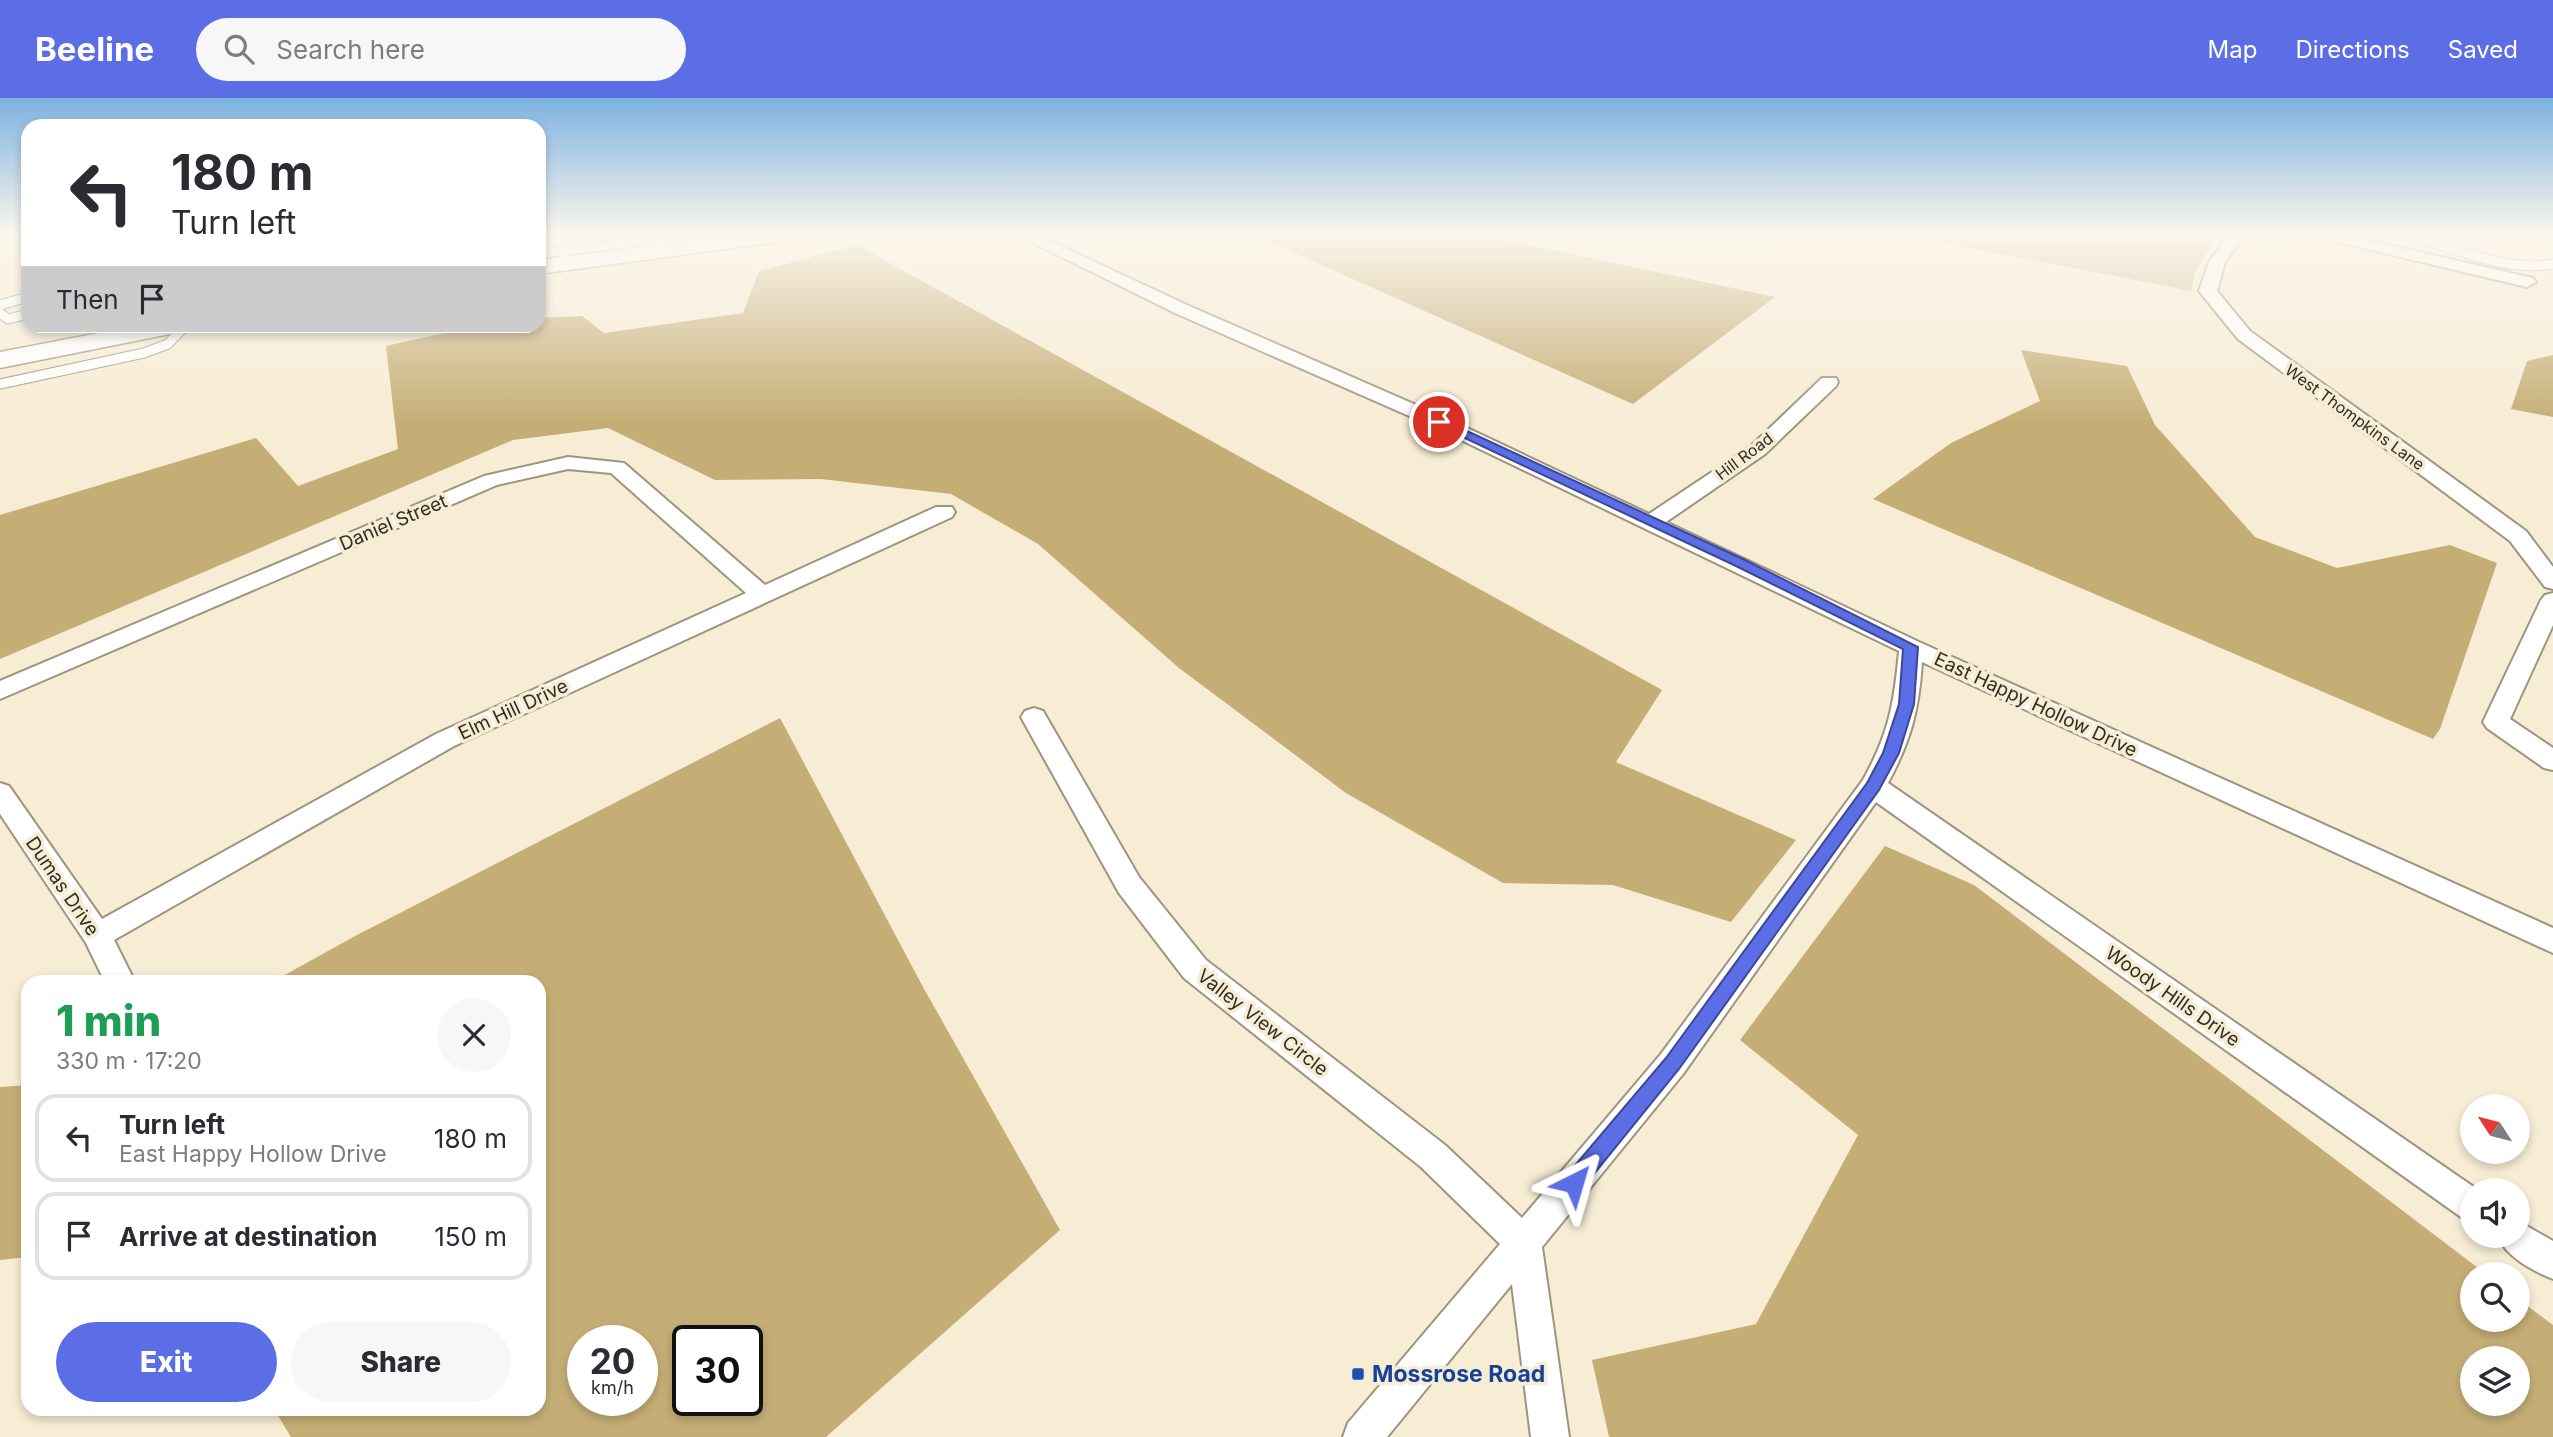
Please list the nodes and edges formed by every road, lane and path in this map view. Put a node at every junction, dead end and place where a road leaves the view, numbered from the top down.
1 (1157, 297) edge
2 (2213, 297) edge
3 (21, 299) edge
4 (0, 305) edge
5 (0, 313) edge
6 (21, 316) edge
7 (144, 333) edge
8 (178, 333) edge
9 (4, 371) edge
10 (1829, 382) dead end
11 (944, 512) dead end
12 (1651, 521) junction
13 (2553, 582) edge
14 (762, 595) junction
15 (2553, 600) edge
16 (1911, 647) junction
17 (0, 691) edge
18 (1034, 717) dead end
19 (2553, 761) edge
20 (1874, 786) junction
21 (0, 793) edge
22 (97, 936) junction
23 (2553, 941) edge
24 (116, 975) edge
25 (2460, 1197) edge
26 (1524, 1243) junction
27 (2530, 1246) edge
28 (2553, 1262) edge
29 (1362, 1437) edge
30 (1550, 1437) edge

1 - 12 street, East Happy Hollow Drive
2 - 13 street, West Thompkins Lane
3 - 4 lane
5 - 6 lane
7 - 9 street
8 - 9 lane
10 - 12 street, Hill Road
11 - 14 street, Elm Hill Drive
12 - 16 street, East Happy Hollow Drive
14 - 17 street, Daniel Street
14 - 22 street, Elm Hill Drive
15 - 19 street
16 - 20 street
16 - 23 street, East Happy Hollow Drive
18 - 26 street, Valley View Circle
20 - 25 street, Woody Hills Drive
20 - 26 street
21 - 22 street, Dumas Drive
22 - 24 street, Dumas Drive
26 - 29 street
26 - 30 street
27 - 28 street

